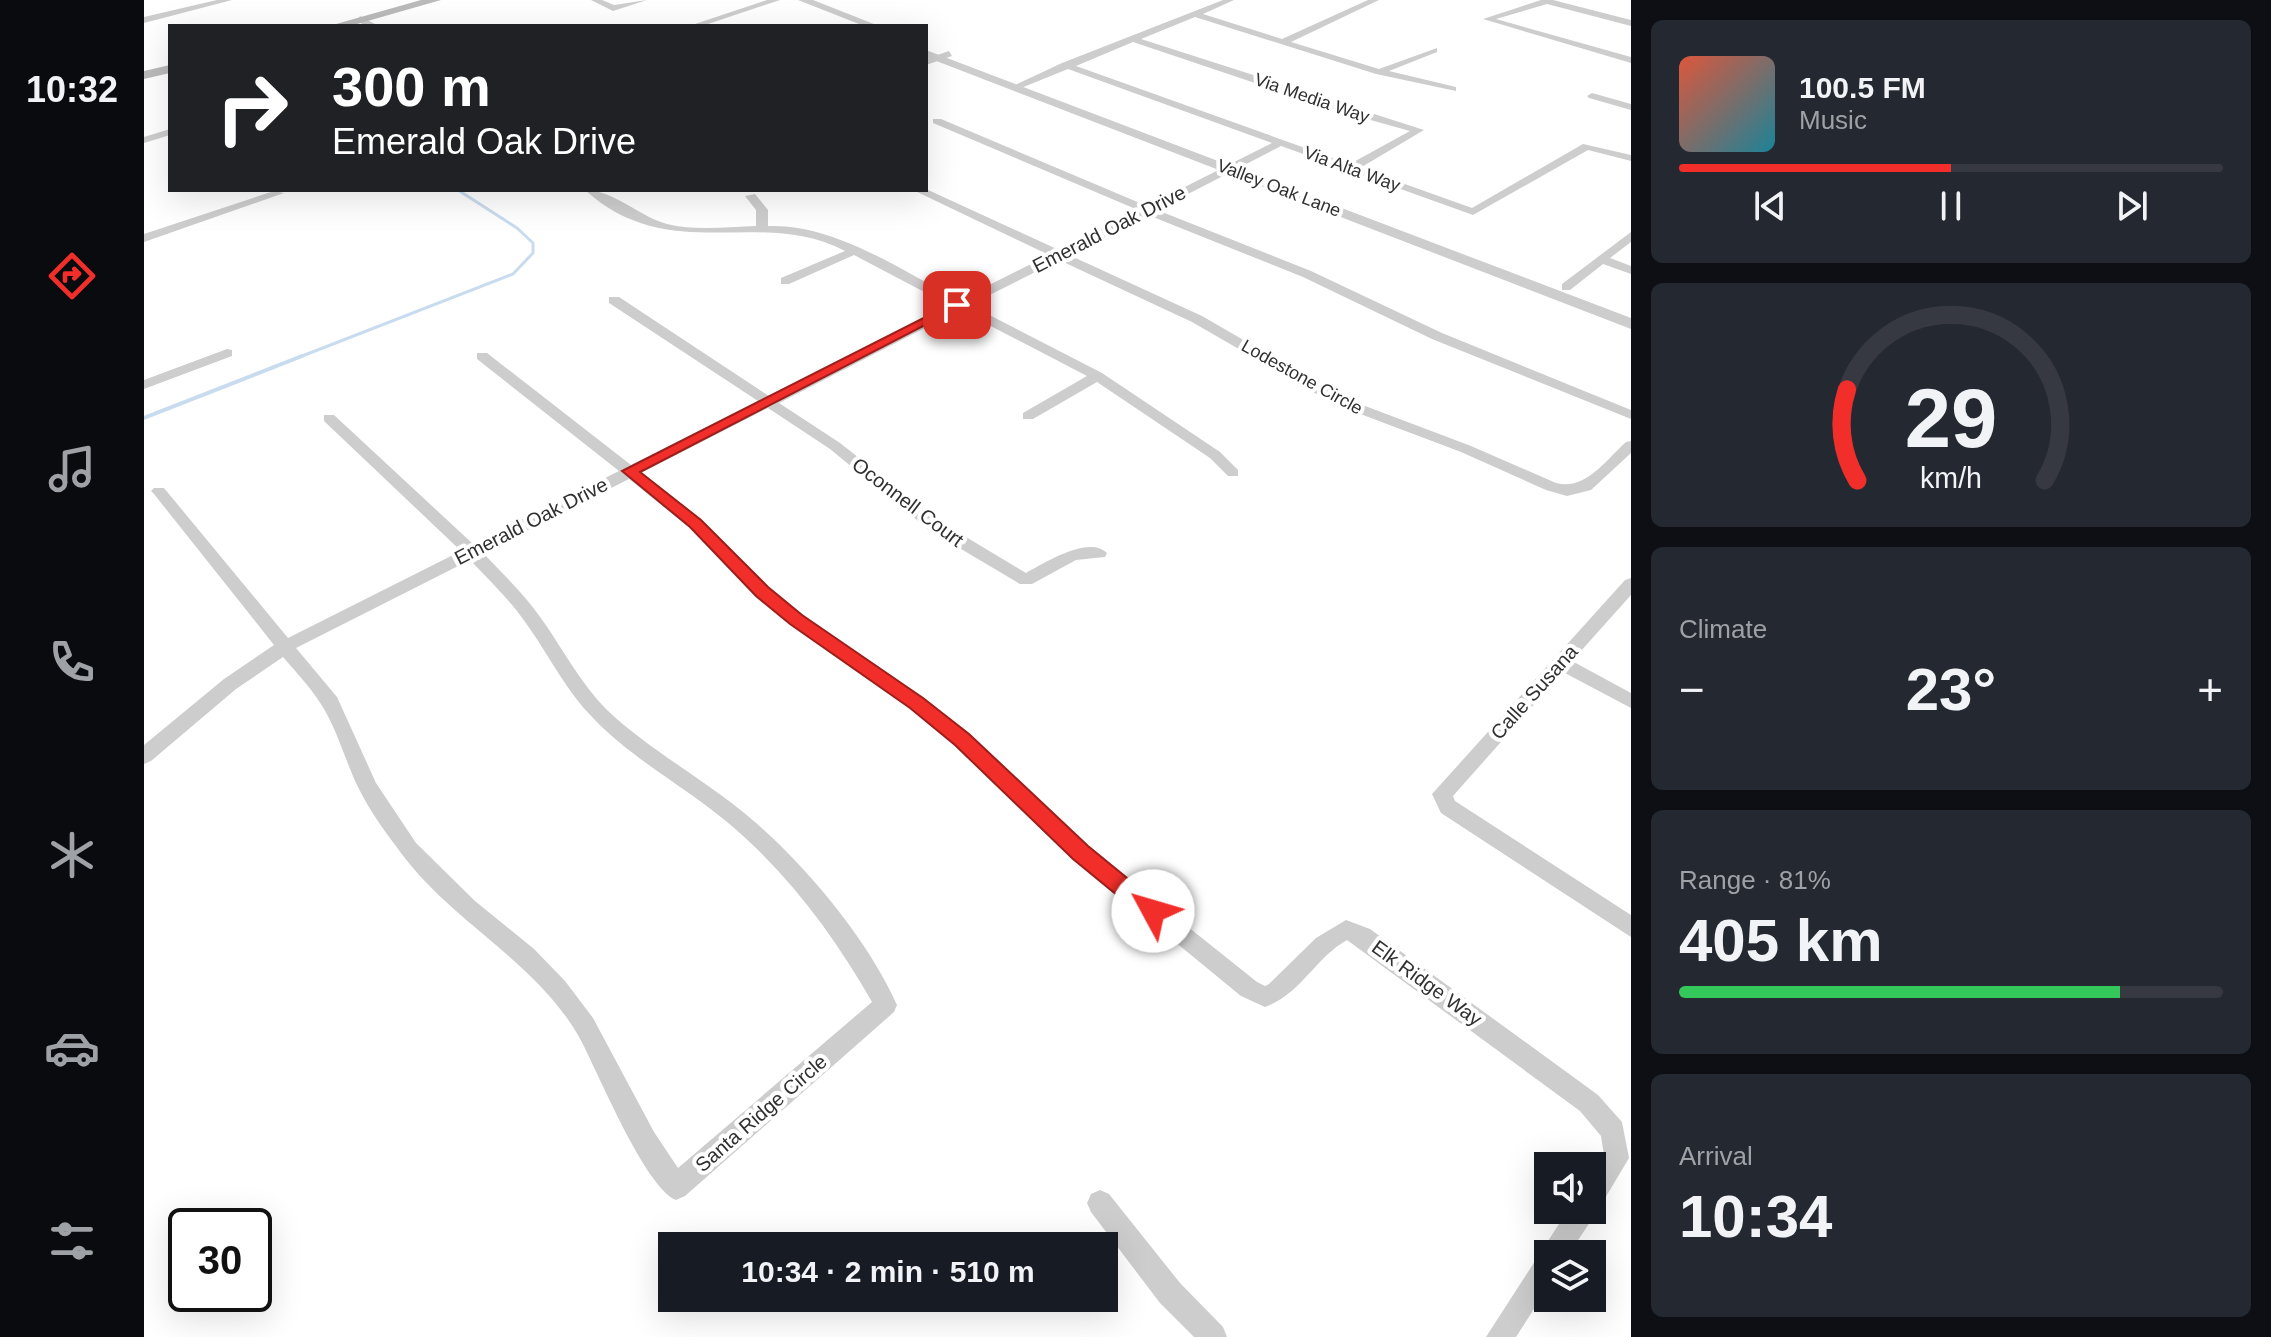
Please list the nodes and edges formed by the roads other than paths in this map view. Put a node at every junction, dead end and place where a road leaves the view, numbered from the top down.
1 (228, 0) edge
2 (435, 0) edge
3 (595, 0) edge
4 (643, 0) edge
5 (776, 0) edge
6 (788, 0) edge
7 (803, 0) edge
8 (1227, 0) edge
9 (1375, 0) edge
10 (204, 2) edge
11 (1193, 14) junction
12 (144, 20) edge
13 (366, 23) edge
14 (1631, 23) edge
15 (699, 24) edge
16 (851, 24) edge
17 (869, 24) edge
18 (1132, 39) junction
19 (1283, 42) junction
20 (928, 46) edge
21 (1434, 50) dead end
22 (928, 53) edge
23 (944, 56) junction
24 (1631, 60) edge
25 (928, 61) edge
26 (1065, 65) junction
27 (168, 69) edge
28 (1379, 72) junction
29 (144, 75) edge
30 (1023, 84) junction
31 (1453, 89) dead end
32 (1592, 96) dead end
33 (1631, 107) edge
34 (937, 121) dead end
35 (168, 133) edge
36 (144, 140) edge
37 (1280, 143) junction
38 (1631, 158) edge
39 (1234, 165) junction
40 (1351, 168) junction
41 (594, 192) edge
42 (923, 192) edge
43 (278, 193) dead end
44 (751, 196) dead end
45 (1147, 210) junction
46 (762, 228) junction
47 (1631, 236) edge
48 (144, 238) edge
49 (854, 251) junction
50 (1057, 255) junction
51 (1601, 259) junction
52 (1631, 270) edge
53 (785, 281) dead end
54 (1561, 291) junction
55 (614, 300) dead end
56 (957, 305) junction
57 (1631, 312) edge
58 (1631, 324) edge
59 (227, 353) dead end
60 (482, 356) dead end
61 (1097, 376) junction
62 (144, 385) edge
63 (768, 401) junction
64 (1631, 415) edge
65 (1028, 416) dead end
66 (329, 418) dead end
67 (1631, 445) edge
68 (630, 471) junction
69 (1233, 473) dead end
70 (159, 491) dead end
71 (470, 552) junction
72 (1099, 553) dead end
73 (1627, 595) edge
74 (286, 646) junction
75 (1562, 663) junction
76 (1631, 701) edge
77 (144, 756) edge
78 (1631, 927) edge
79 (1606, 1175) edge
80 (1100, 1203) dead end
81 (1534, 1285) edge
82 (1213, 1337) edge
83 (1500, 1337) edge

1 - 10 street
2 - 13 main road
3 - 4 street
5 - 15 street
6 - 16 street
7 - 17 street
8 - 11 street
9 - 19 street
10 - 12 street
11 - 18 street
11 - 19 street
14 - 24 street
18 - 26 street
18 - 40 street, Via Media Way
19 - 28 street
20 - 23 street, Valley Oak Lane
21 - 28 street
22 - 23 street, Valley Oak Lane
23 - 25 street
23 - 30 street, Valley Oak Lane
26 - 30 street
26 - 37 street, Via Alta Way
27 - 29 main road
28 - 31 street
30 - 39 street, Valley Oak Lane
32 - 33 street
34 - 45 street
35 - 36 street
37 - 39 street, Emerald Oak Drive
37 - 40 street, Via Alta Way
38 - 40 street, Via Alta Way
39 - 45 street, Emerald Oak Drive
39 - 54 street, Valley Oak Lane
41 - 46 street
42 - 50 street, Lodestone Circle
43 - 48 street
44 - 46 street
45 - 50 street, Emerald Oak Drive
45 - 64 street
46 - 49 street
47 - 51 street
49 - 53 street
49 - 56 street
50 - 56 street, Emerald Oak Drive
50 - 67 street, Lodestone Circle
51 - 52 street
51 - 54 street
54 - 57 street, Valley Oak Lane
54 - 58 street, Valley Oak Lane
55 - 63 street
56 - 61 street
56 - 63 street, Emerald Oak Drive
59 - 62 street
60 - 68 street
61 - 65 street
61 - 69 street
63 - 68 street, Emerald Oak Drive
63 - 72 street, Oconnell Court
66 - 71 street
68 - 71 street, Emerald Oak Drive
68 - 79 street, Elk Ridge Way
70 - 74 street
71 - 74 street, Emerald Oak Drive
71 - 74 street, Santa Ridge Circle
73 - 75 street, Calle Susana
74 - 77 street, Emerald Oak Drive
75 - 76 street
75 - 78 street, Calle Susana
80 - 82 street
81 - 83 street

